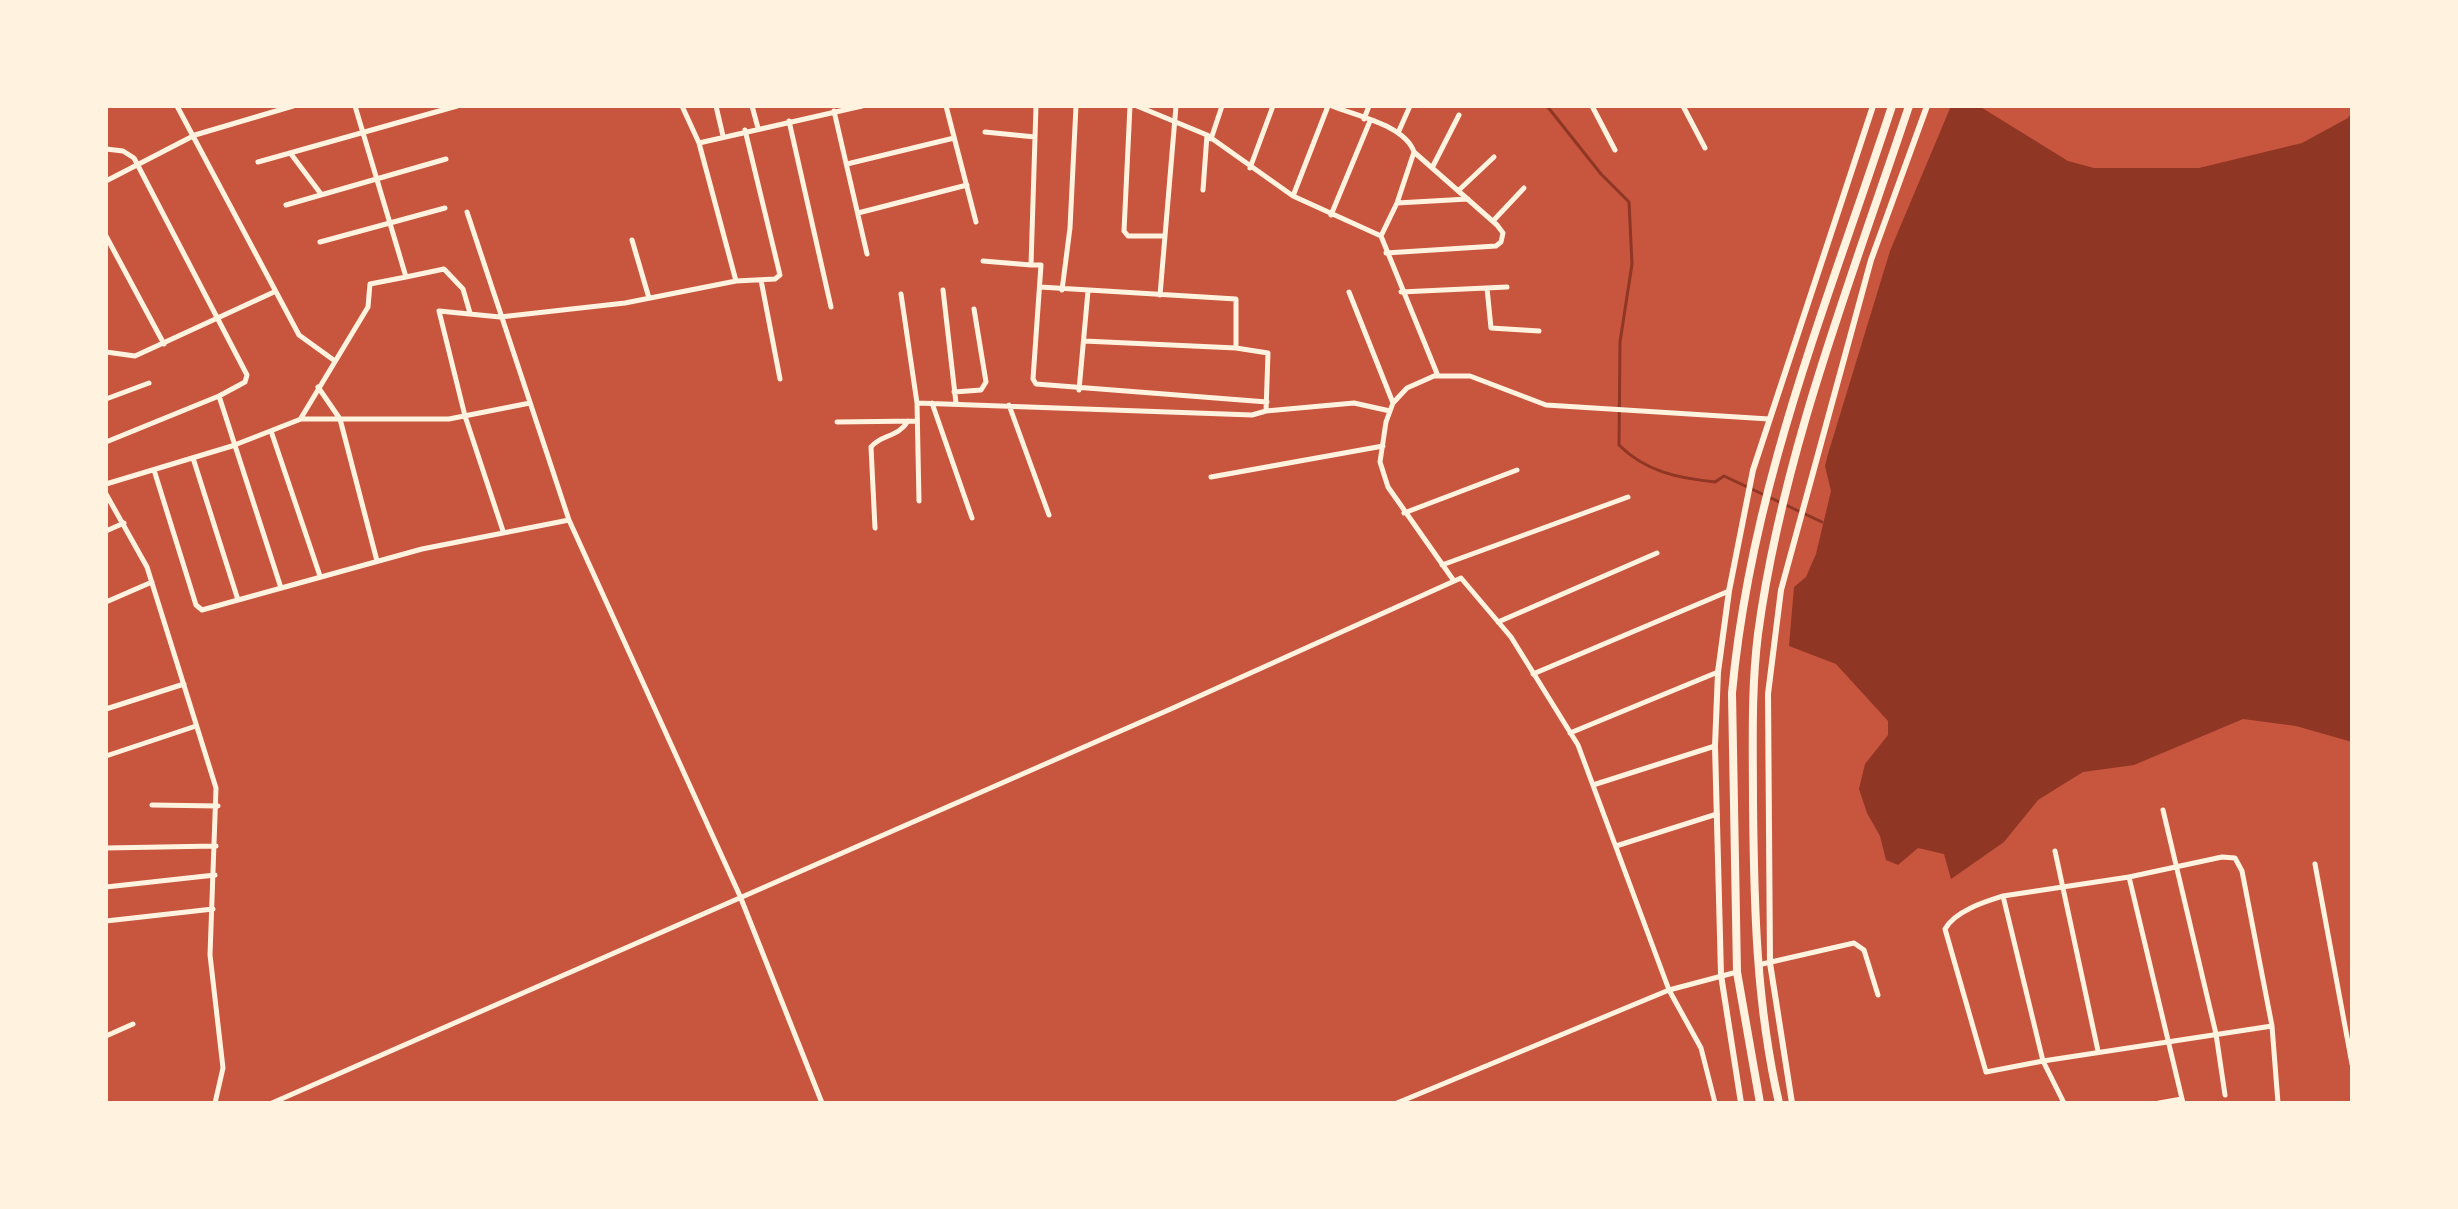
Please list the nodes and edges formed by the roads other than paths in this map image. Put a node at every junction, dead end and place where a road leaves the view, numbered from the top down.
1 (177, 106) edge
2 (293, 106) edge
3 (355, 106) edge
4 (457, 106) edge
5 (682, 106) edge
6 (716, 106) edge
7 (752, 106) edge
8 (862, 106) edge
9 (946, 106) edge
10 (1036, 106) edge
11 (1076, 106) edge
12 (1130, 106) edge
13 (1137, 106) edge
14 (1176, 106) edge
15 (1222, 106) edge
16 (1273, 106) edge
17 (1333, 106) edge
18 (1369, 106) edge
19 (1410, 106) edge
20 (1592, 106) edge
21 (1683, 106) edge
22 (1873, 106) edge
23 (1892, 106) edge
24 (1909, 106) edge
25 (1927, 106) edge
26 (834, 111) junction
27 (1459, 115) dead end
28 (1173, 119) junction
29 (1367, 120) junction
30 (789, 121) junction
31 (758, 128) junction
32 (745, 130) junction
33 (985, 132) dead end
34 (1398, 133) junction
35 (362, 134) junction
36 (195, 135) junction
37 (723, 136) junction
38 (1035, 137) junction
39 (1209, 137) junction
40 (954, 138) junction
41 (699, 143) junction
42 (1705, 148) dead end
43 (106, 149) edge
44 (1615, 150) dead end
45 (1414, 152) junction
46 (290, 153) junction
47 (1494, 157) dead end
48 (446, 159) dead end
49 (258, 162) dead end
50 (137, 164) junction
51 (847, 164) junction
52 (1433, 166) junction
53 (1250, 168) junction
54 (377, 178) junction
55 (106, 181) edge
56 (967, 185) junction
57 (1524, 188) dead end
58 (1203, 190) dead end
59 (1459, 190) junction
60 (321, 194) junction
61 (1293, 196) junction
62 (1469, 199) junction
63 (1397, 203) junction
64 (286, 205) dead end
65 (445, 208) dead end
66 (467, 212) dead end
67 (858, 213) junction
68 (1331, 215) junction
69 (390, 221) junction
70 (1493, 221) junction
71 (976, 222) dead end
72 (106, 236) edge
73 (1165, 236) junction
74 (1381, 236) junction
75 (632, 240) dead end
76 (320, 242) dead end
77 (1386, 253) junction
78 (867, 254) dead end
79 (983, 261) dead end
80 (1031, 265) junction
81 (406, 277) junction
82 (761, 280) junction
83 (736, 281) junction
84 (1040, 287) junction
85 (1507, 287) dead end
86 (1487, 288) junction
87 (943, 290) dead end
88 (1062, 290) junction
89 (1088, 291) junction
90 (274, 292) junction
91 (1349, 292) dead end
92 (1401, 292) junction
93 (901, 294) dead end
94 (1160, 295) junction
95 (649, 298) junction
96 (831, 307) dead end
97 (974, 309) dead end
98 (470, 313) junction
99 (500, 317) junction
100 (217, 320) junction
101 (1539, 331) dead end
102 (1084, 341) junction
103 (164, 344) junction
104 (1236, 348) junction
105 (106, 352) edge
106 (335, 361) junction
107 (1438, 376) junction
108 (780, 379) dead end
109 (149, 383) dead end
110 (318, 387) junction
111 (1079, 390) junction
112 (954, 392) junction
113 (219, 396) junction
114 (106, 399) edge
115 (1267, 402) junction
116 (530, 403) junction
117 (917, 403) junction
118 (932, 403) junction
119 (956, 403) junction
120 (1393, 403) junction
121 (1009, 405) junction
122 (1266, 411) junction
123 (1390, 411) junction
124 (465, 416) junction
125 (301, 419) junction
126 (340, 419) junction
127 (1769, 419) junction
128 (908, 421) junction
129 (917, 421) junction
130 (837, 422) dead end
131 (271, 431) junction
132 (106, 442) edge
133 (232, 446) junction
134 (1383, 446) junction
135 (193, 458) junction
136 (154, 470) junction
137 (1517, 470) dead end
138 (1211, 477) dead end
139 (106, 484) edge
140 (106, 494) edge
141 (1628, 497) dead end
142 (919, 501) dead end
143 (1404, 513) junction
144 (1049, 515) dead end
145 (972, 518) dead end
146 (569, 520) junction
147 (124, 523) junction
148 (875, 528) dead end
149 (106, 531) edge
150 (503, 531) junction
151 (1657, 553) dead end
152 (377, 561) junction
153 (1442, 565) junction
154 (320, 576) junction
155 (1454, 581) junction
156 (152, 582) junction
157 (281, 588) junction
158 (1729, 591) junction
159 (238, 600) junction
160 (106, 602) edge
161 (1498, 622) junction
162 (1718, 672) junction
163 (1533, 674) junction
164 (184, 684) junction
165 (106, 709) edge
166 (196, 726) junction
167 (1570, 733) junction
168 (1715, 746) junction
169 (106, 756) edge
170 (1593, 785) junction
171 (152, 805) dead end
172 (218, 806) junction
173 (2163, 810) dead end
174 (1717, 814) junction
175 (216, 846) junction
176 (1616, 846) junction
177 (106, 848) edge
178 (2055, 851) dead end
179 (2315, 864) dead end
180 (2178, 868) junction
181 (215, 875) junction
182 (2129, 877) junction
183 (106, 887) edge
184 (2062, 888) junction
185 (740, 896) junction
186 (2003, 896) junction
187 (213, 909) junction
188 (106, 921) edge
189 (1770, 963) junction
190 (1757, 966) junction
191 (1737, 972) junction
192 (1721, 975) junction
193 (1669, 990) junction
194 (1878, 995) dead end
195 (133, 1024) dead end
196 (2272, 1026) junction
197 (2216, 1034) junction
198 (106, 1036) edge
199 (2168, 1042) junction
200 (2098, 1051) junction
201 (2043, 1061) junction
202 (2352, 1064) edge
203 (2225, 1095) dead end
204 (2182, 1101) edge
205 (215, 1103) edge
206 (272, 1103) edge
207 (822, 1103) edge
208 (1397, 1103) edge
209 (1715, 1103) edge
210 (1741, 1103) edge
211 (1760, 1103) edge
212 (1779, 1103) edge
213 (1792, 1103) edge
214 (2064, 1103) edge
215 (2159, 1103) edge
216 (2278, 1103) edge

1 - 36 street
2 - 36 street
3 - 35 street
4 - 35 street
5 - 41 street
6 - 37 street
7 - 31 street
8 - 26 street
9 - 40 street
10 - 38 street
11 - 88 street
12 - 73 street
13 - 28 street
14 - 28 street
15 - 39 street
16 - 53 street
17 - 29 street
17 - 61 street
18 - 29 street
19 - 34 street
20 - 44 street
21 - 42 street
22 - 127 street
23 - 191 highway
24 - 190 highway
25 - 189 street
26 - 30 street
26 - 51 street
27 - 52 street
28 - 39 street
28 - 73 street
29 - 34 street
29 - 68 street
30 - 31 street
30 - 96 street
31 - 32 street
32 - 37 street
32 - 82 street
33 - 38 street
34 - 45 street
35 - 46 street
35 - 54 street
36 - 50 street
36 - 90 street
37 - 41 street
38 - 80 street
39 - 53 street
39 - 58 street
40 - 51 street
40 - 56 street
41 - 83 street
43 - 50 street
45 - 52 street
45 - 63 street
46 - 49 street
46 - 60 street
47 - 59 street
48 - 54 street
50 - 55 street
50 - 100 street
51 - 67 street
52 - 59 street
53 - 61 street
54 - 60 street
54 - 69 street
56 - 67 street
56 - 71 street
57 - 70 street
59 - 62 street
60 - 64 street
61 - 68 street
62 - 63 street
62 - 70 street
63 - 74 street
65 - 69 street
66 - 99 street
67 - 78 street
68 - 74 street
69 - 76 street
69 - 81 street
70 - 77 street
72 - 103 street
73 - 94 street
74 - 77 street
75 - 95 street
77 - 92 street
79 - 80 street
80 - 84 street
81 - 98 street
81 - 106 street
82 - 83 street
82 - 108 street
83 - 95 street
84 - 88 street
84 - 111 street
85 - 86 street
86 - 92 street
86 - 101 street
87 - 112 street
88 - 89 street
89 - 94 street
89 - 102 street
90 - 100 street
90 - 106 street
91 - 120 street
92 - 107 street
93 - 117 street
94 - 104 street
95 - 99 street
97 - 112 street
98 - 99 street
98 - 124 street
99 - 116 street
100 - 103 street
100 - 113 street
102 - 104 street
102 - 111 street
103 - 105 street
104 - 115 street
106 - 110 street
107 - 120 street
107 - 127 street
109 - 114 street
110 - 125 street
110 - 126 street
111 - 115 street
112 - 119 street
113 - 132 street
113 - 133 street
115 - 122 street
116 - 124 street
116 - 146 street
117 - 118 street
117 - 129 street
118 - 119 street
118 - 145 street
119 - 121 street
120 - 123 street
121 - 122 street
121 - 144 street
122 - 123 street
123 - 134 street
124 - 126 street
124 - 150 street
125 - 126 street
125 - 131 street
126 - 152 street
127 - 158 street
128 - 129 street
128 - 130 street
128 - 148 street
129 - 142 street
131 - 133 street
131 - 154 street
133 - 135 street
133 - 157 street
134 - 138 street
134 - 143 street
135 - 136 street
135 - 159 street
136 - 139 street
136 - 159 street
137 - 143 street
140 - 147 street
141 - 153 street
143 - 153 street
146 - 150 street
146 - 185 street
147 - 149 street
147 - 156 street
150 - 152 street
151 - 161 street
152 - 154 street
153 - 155 street
154 - 157 street
155 - 161 street
155 - 185 street
156 - 160 street
156 - 164 street
157 - 159 street
158 - 162 street
158 - 163 street
161 - 163 street
162 - 167 street
162 - 168 street
163 - 167 street
164 - 165 street
164 - 166 street
166 - 169 street
166 - 172 street
167 - 170 street
168 - 170 street
168 - 174 street
170 - 176 street
171 - 172 street
172 - 175 street
173 - 180 street
174 - 176 street
174 - 192 street
175 - 177 street
175 - 181 street
176 - 193 street
178 - 184 street
179 - 202 street
180 - 182 street
180 - 196 street
180 - 197 street
181 - 183 street
181 - 187 street
182 - 184 street
182 - 199 street
184 - 186 street
184 - 200 street
185 - 206 street
185 - 207 street
186 - 201 street
186 - 201 street
187 - 188 street
187 - 205 street
189 - 190 street
189 - 194 street
189 - 213 street
190 - 212 highway
191 - 192 street
191 - 211 highway
192 - 193 street
192 - 210 street
193 - 208 street
193 - 209 street
195 - 198 street
196 - 197 street
196 - 216 street
197 - 199 street
197 - 203 street
199 - 200 street
199 - 204 street
200 - 201 street
201 - 214 street
204 - 215 street

